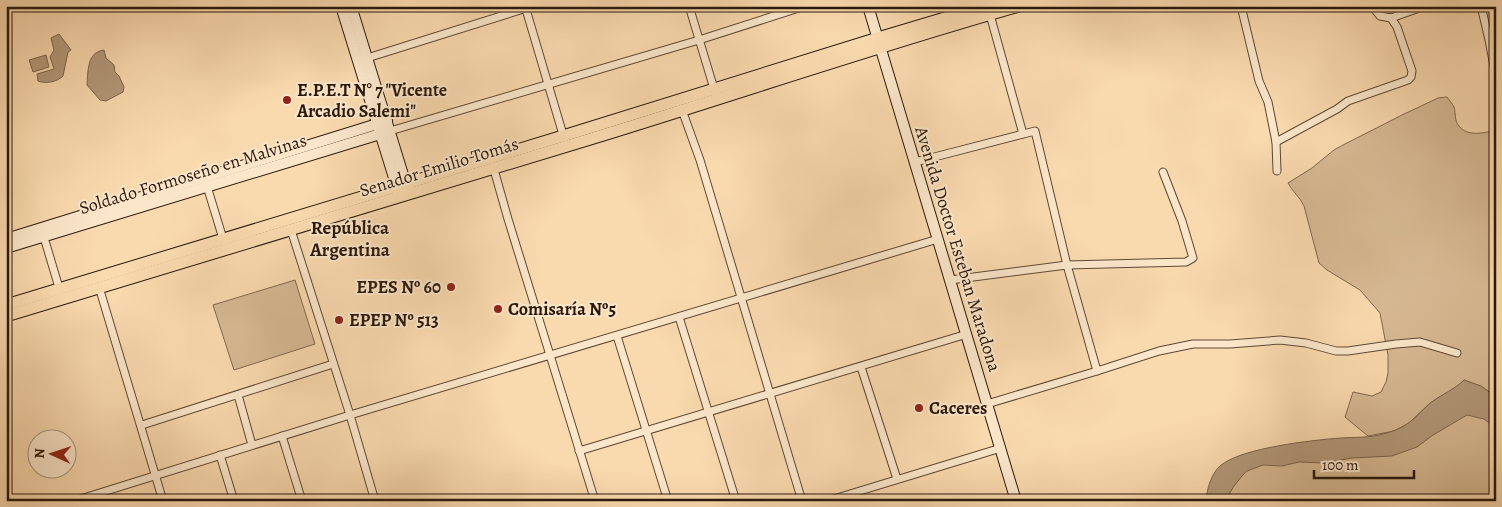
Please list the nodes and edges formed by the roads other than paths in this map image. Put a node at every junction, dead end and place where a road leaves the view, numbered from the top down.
1 (342, 6) edge
2 (351, 6) edge
3 (688, 6) edge
4 (805, 6) edge
5 (868, 6) edge
6 (1019, 6) edge
7 (1241, 6) edge
8 (1372, 6) edge
9 (1425, 6) edge
10 (1481, 6) edge
11 (528, 7) edge
12 (988, 9) edge
13 (1391, 18) junction
14 (699, 40) junction
15 (879, 42) junction
16 (362, 59) junction
17 (1496, 76) edge
18 (549, 84) junction
19 (716, 94) junction
20 (682, 110) junction
21 (384, 128) junction
22 (1023, 134) junction
23 (565, 141) junction
24 (1276, 142) junction
25 (915, 162) junction
26 (492, 163) junction
27 (1277, 170) dead end
28 (1163, 172) dead end
29 (206, 182) junction
30 (402, 190) junction
31 (291, 230) junction
32 (42, 233) junction
33 (6, 239) edge
34 (938, 239) junction
35 (224, 245) junction
36 (6, 248) edge
37 (1067, 264) junction
38 (950, 280) junction
39 (99, 287) junction
40 (61, 294) junction
41 (741, 299) junction
42 (6, 305) edge
43 (6, 316) edge
44 (679, 317) junction
45 (967, 334) junction
46 (617, 336) junction
47 (1457, 353) dead end
48 (550, 355) junction
49 (333, 364) junction
50 (861, 367) junction
51 (1098, 371) junction
52 (770, 394) junction
53 (238, 395) junction
54 (987, 404) junction
55 (709, 412) junction
56 (350, 415) junction
57 (142, 425) junction
58 (648, 431) junction
59 (282, 436) junction
60 (252, 445) junction
61 (1001, 448) junction
62 (579, 451) junction
63 (220, 455) junction
64 (156, 476) junction
65 (897, 479) junction
66 (74, 501) edge
67 (163, 501) edge
68 (234, 501) edge
69 (302, 501) edge
70 (375, 501) edge
71 (595, 501) edge
72 (668, 501) edge
73 (736, 501) edge
74 (802, 501) edge
75 (826, 501) edge
76 (1016, 501) edge

1 - 16 main road
2 - 16 main road
3 - 14 street
4 - 14 street
5 - 15 main road, Avenida Doctor Esteban Maradona
6 - 12 main road, Senador Emilio Tomás
7 - 24 street
8 - 13 street
9 - 13 street
10 - 17 street
11 - 16 street
11 - 18 street
12 - 15 main road, Senador Emilio Tomás
12 - 22 street
13 - 24 street
14 - 18 street
14 - 19 street
15 - 19 main road, Senador Emilio Tomás
15 - 25 main road, Avenida Doctor Esteban Maradona
16 - 21 main road
18 - 21 street
18 - 23 street
19 - 20 main road, Senador Emilio Tomás
19 - 23 main road, Senador Emilio Tomás
20 - 23 main road, Senador Emilio Tomás
20 - 41 street
21 - 29 main road, Soldado Formoseño en Malvinas
21 - 30 main road
22 - 25 street
22 - 37 street
23 - 26 main road, Senador Emilio Tomás
24 - 27 street
25 - 34 main road, Avenida Doctor Esteban Maradona
26 - 30 main road, Senador Emilio Tomás
26 - 48 street
28 - 37 street
29 - 32 main road, Soldado Formoseño en Malvinas
29 - 35 street
30 - 31 main road, Senador Emilio Tomás
30 - 35 main road, Senador Emilio Tomás
31 - 35 main road, Senador Emilio Tomás
31 - 49 street
32 - 33 main road, Soldado Formoseño en Malvinas
32 - 36 main road, Soldado Formoseño en Malvinas
32 - 40 street
34 - 38 main road, Avenida Doctor Esteban Maradona
34 - 41 street
35 - 39 main road, Senador Emilio Tomás
35 - 40 main road, Senador Emilio Tomás
37 - 38 street
37 - 51 street
38 - 45 main road, Avenida Doctor Esteban Maradona
39 - 40 main road, Senador Emilio Tomás
39 - 57 street
40 - 42 main road, Senador Emilio Tomás
40 - 43 main road, Senador Emilio Tomás
41 - 44 street
41 - 52 street
44 - 46 street
44 - 55 street
45 - 50 street
45 - 54 main road, Avenida Doctor Esteban Maradona
46 - 48 street
46 - 58 street
47 - 51 street
48 - 56 street
48 - 62 street
49 - 53 street
49 - 56 street
50 - 52 street
50 - 65 street
51 - 54 street
52 - 55 street
52 - 74 street
53 - 57 street
53 - 60 street
54 - 61 main road, Avenida Doctor Esteban Maradona
55 - 58 street
55 - 73 street
56 - 59 street
56 - 70 street
57 - 64 street
58 - 62 street
58 - 72 street
59 - 60 street
59 - 69 street
60 - 63 street
61 - 65 street
61 - 76 main road, Avenida Doctor Esteban Maradona
62 - 71 street
63 - 64 street
63 - 68 street
64 - 66 street
64 - 67 street
65 - 75 street

